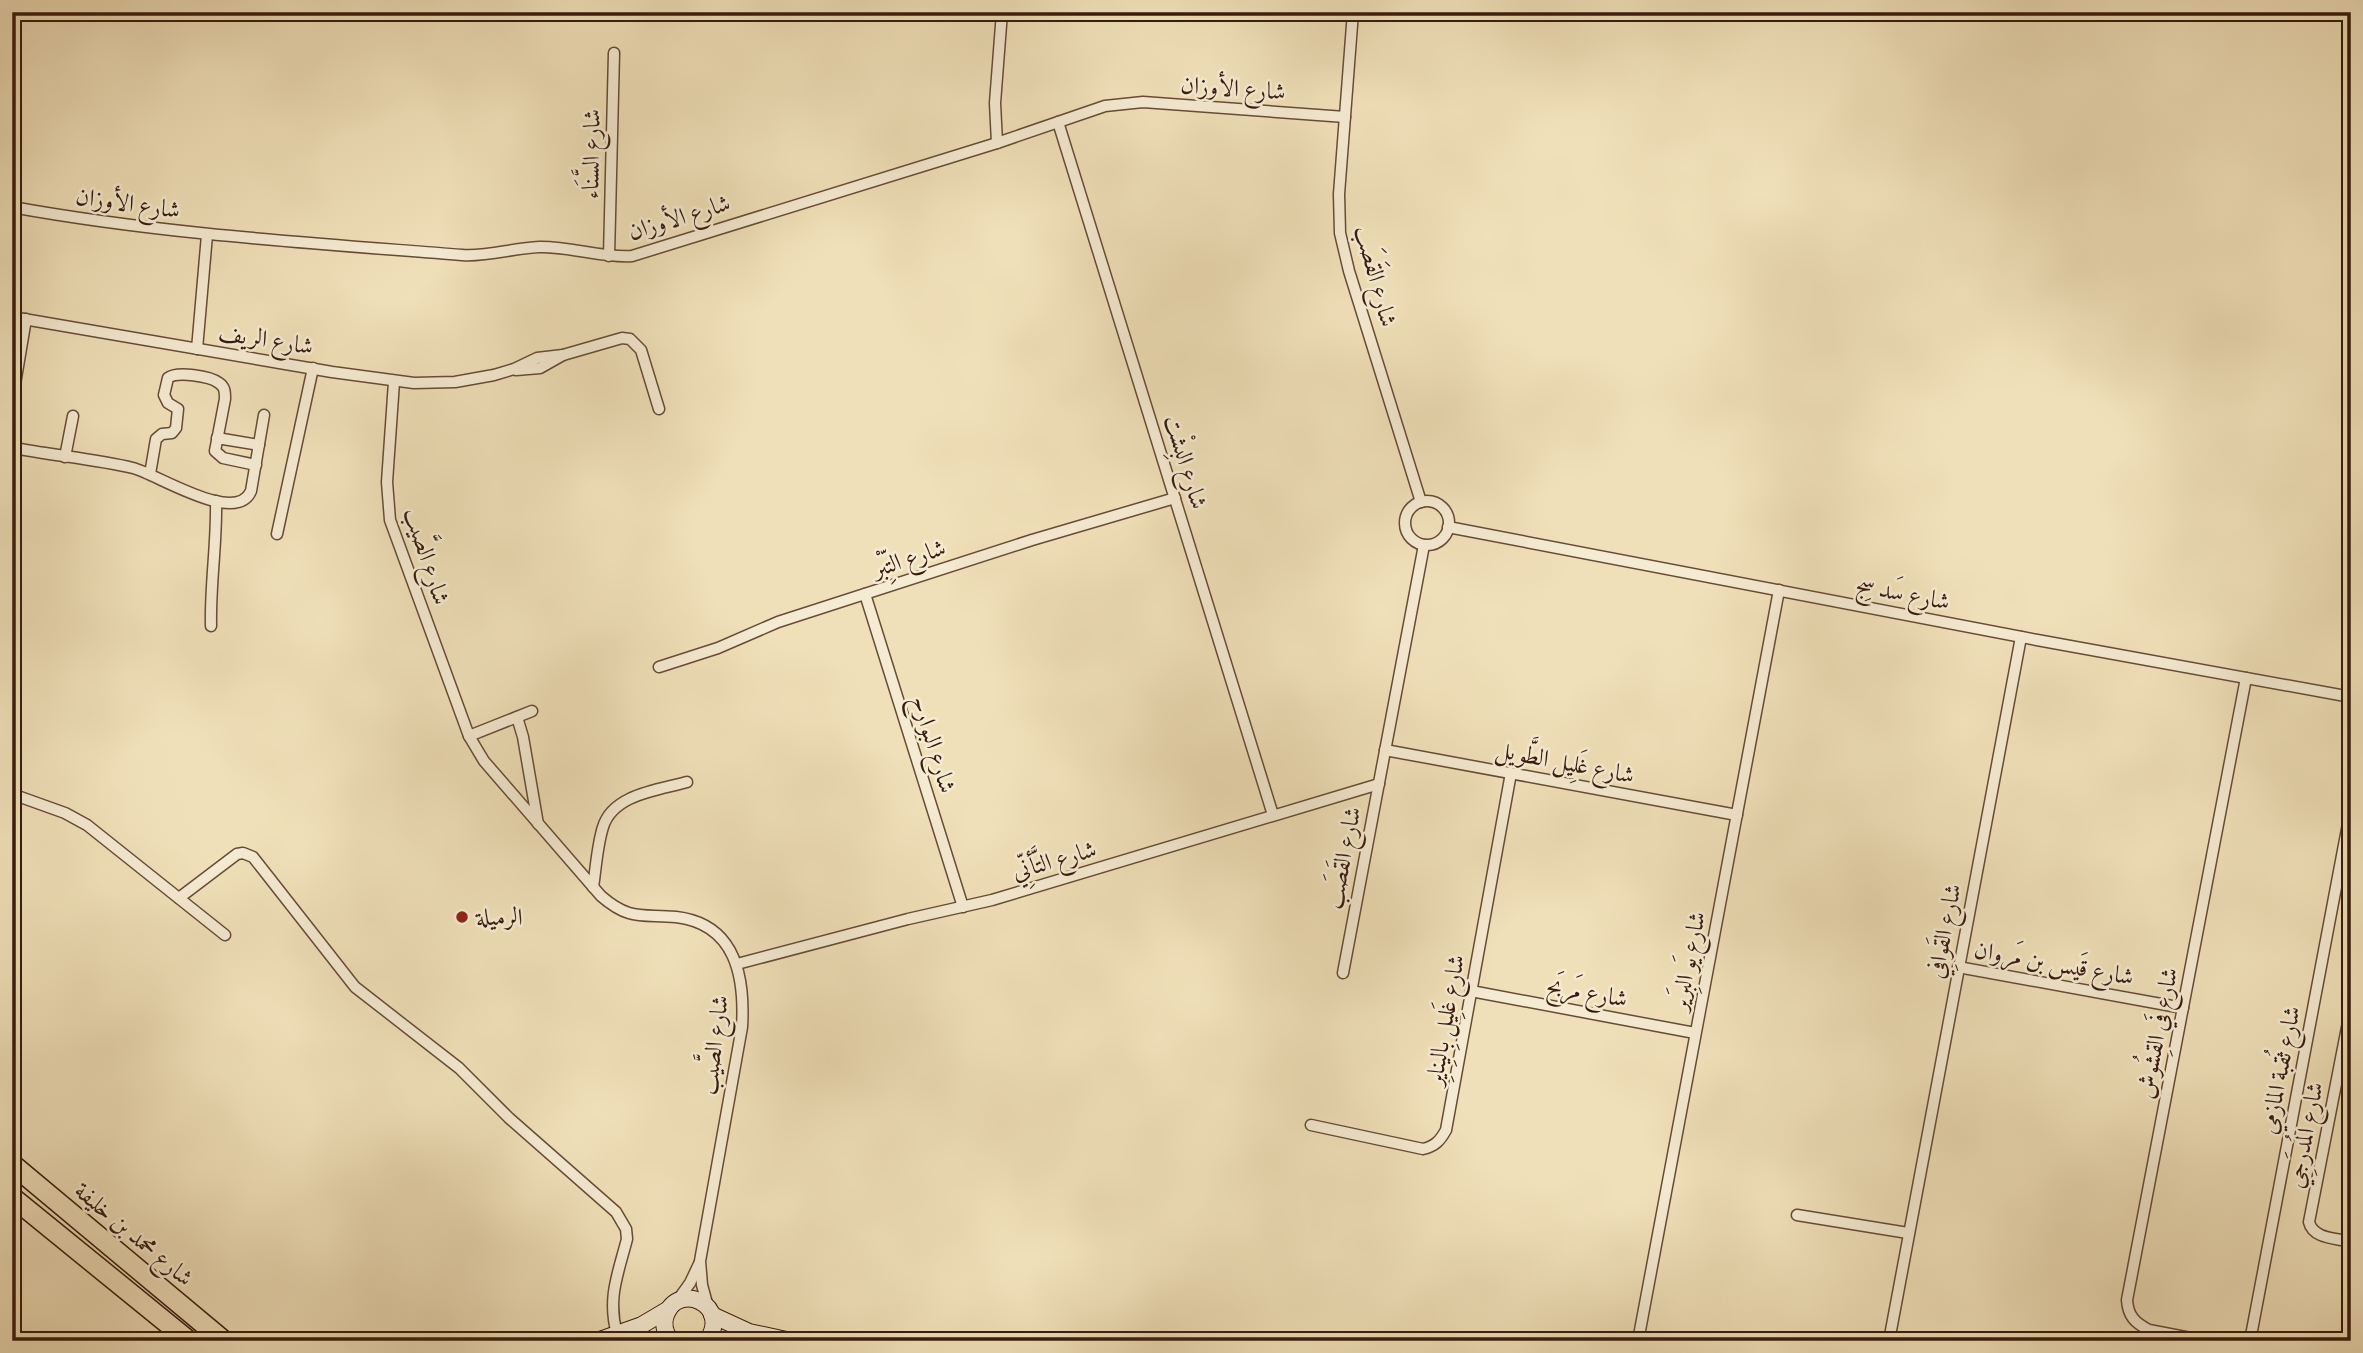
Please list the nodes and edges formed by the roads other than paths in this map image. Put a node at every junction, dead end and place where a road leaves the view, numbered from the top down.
1 (1002, 12) edge
2 (1353, 12) edge
3 (614, 53) dead end
4 (1345, 117) junction
5 (1058, 122) junction
6 (997, 143) junction
7 (12, 207) edge
8 (207, 235) junction
9 (609, 256) junction
10 (12, 317) edge
11 (26, 319) junction
12 (197, 349) junction
13 (313, 368) junction
14 (394, 382) junction
15 (12, 402) edge
16 (659, 410) dead end
17 (264, 415) dead end
18 (73, 416) dead end
19 (217, 438) junction
20 (12, 444) edge
21 (259, 445) junction
22 (65, 457) junction
23 (256, 465) junction
24 (150, 474) junction
25 (1175, 498) junction
26 (215, 501) junction
27 (1421, 502) junction
28 (1448, 527) junction
29 (277, 534) dead end
30 (1424, 545) junction
31 (1779, 590) junction
32 (865, 594) junction
33 (211, 626) dead end
34 (2021, 637) junction
35 (659, 667) dead end
36 (2246, 678) junction
37 (2351, 697) edge
38 (532, 711) dead end
39 (517, 717) junction
40 (469, 736) junction
41 (1385, 750) junction
42 (1511, 773) junction
43 (687, 782) dead end
44 (1379, 784) junction
45 (12, 793) edge
46 (2351, 808) edge
47 (1273, 815) junction
48 (1737, 815) junction
49 (538, 824) junction
50 (593, 887) junction
51 (179, 898) junction
52 (962, 906) junction
53 (225, 935) dead end
54 (737, 964) junction
55 (1958, 967) junction
56 (1343, 973) dead end
57 (1471, 991) junction
58 (2183, 1007) junction
59 (2351, 1007) edge
60 (1695, 1033) junction
61 (1311, 1125) dead end
62 (12, 1164) edge
63 (12, 1197) edge
64 (1797, 1215) dead end
65 (1908, 1233) junction
66 (2351, 1241) edge
67 (700, 1261) junction
68 (673, 1306) junction
69 (710, 1311) junction
70 (749, 1332) junction
71 (620, 1333) junction
72 (707, 1340) edge
73 (189, 1341) edge
74 (224, 1341) edge
75 (597, 1341) edge
76 (671, 1341) edge
77 (791, 1341) edge
78 (1638, 1341) edge
79 (1889, 1341) edge
80 (2206, 1341) edge
81 (2250, 1341) edge

1 - 6 street
2 - 4 street, شارع القَصَب
3 - 9 street, شارع السَّنَاء
4 - 5 street, شارع الأوزان
4 - 27 street, شارع القَصَب
5 - 6 street, شارع الأوزان
5 - 25 street, شارع البِشْت
6 - 9 street, شارع الأوزان
7 - 8 street, شارع الأوزان
8 - 9 street, شارع الأوزان
8 - 12 street
10 - 11 street, شارع الريف
11 - 12 street, شارع الريف
11 - 15 street
12 - 13 street, شارع الريف
13 - 14 street, شارع الريف
13 - 29 street
14 - 16 street, شارع الريف
14 - 40 street, شارع الصَّيب
17 - 21 street
18 - 22 street
19 - 21 street
19 - 23 street
19 - 24 street
20 - 22 street
21 - 23 street
22 - 24 street
23 - 26 street
24 - 26 street
25 - 32 street, شارع التِّبْر
25 - 47 street, شارع البِشْت
26 - 33 street
27 - 28 street
27 - 30 street
28 - 30 street
28 - 31 street, شارع سَد سِج
30 - 41 street, شارع القَصَب
31 - 34 street, شارع سَد سِج
31 - 48 street, شارع يَو البِرَير
32 - 35 street, شارع التِّبْر
32 - 52 street, شارع البوارح
34 - 36 street, شارع سَد سِج
34 - 55 street, شارع القَوافِي
36 - 37 street, شارع سَد سِج
36 - 58 street, شارع فَي القِشُوش
38 - 39 street
39 - 40 street
39 - 49 street
40 - 49 street, شارع الصَّيب
41 - 42 street, شارع غَلِيل الطَّويل
41 - 44 street, شارع القَصَب
42 - 48 street, شارع غَلِيل الطَّويل
42 - 57 street, شارع غَلِيل بِاليِنايِر
43 - 50 street
44 - 47 street, شارع التَّأنِّي
44 - 56 street, شارع القَصَب
45 - 51 street
46 - 81 street, شارع ثُقبة المازمي
47 - 52 street, شارع التَّأنِّي
48 - 60 street, شارع يَو البِرَير
49 - 50 street, شارع الصَّيب
50 - 54 street, شارع الصَّيب
51 - 53 street
51 - 71 street
52 - 54 street, شارع التَّأنِّي
54 - 67 street, شارع الصَّيب
55 - 58 street, شارع قَيس بن مَروان
55 - 65 street, شارع القَوافِي
57 - 60 street, شارع مَربَح
57 - 61 street, شارع غَلِيل بِاليِنايِر
58 - 80 street, شارع فَي القِشُوش
59 - 66 street, شارع المُدرَجِي
60 - 78 street, شارع يَو البِرَير
62 - 74 highway, شارع محمد بن خليفة
63 - 73 highway, شارع محمد بن خليفة
64 - 65 street
65 - 79 street, شارع القَوافِي
67 - 68 street, شارع الصَّيب
67 - 69 street, شارع الصَّيب
68 - 69 street
68 - 71 street
68 - 76 street
69 - 70 street
69 - 72 street
70 - 72 street
70 - 77 street
71 - 75 street
71 - 76 street

